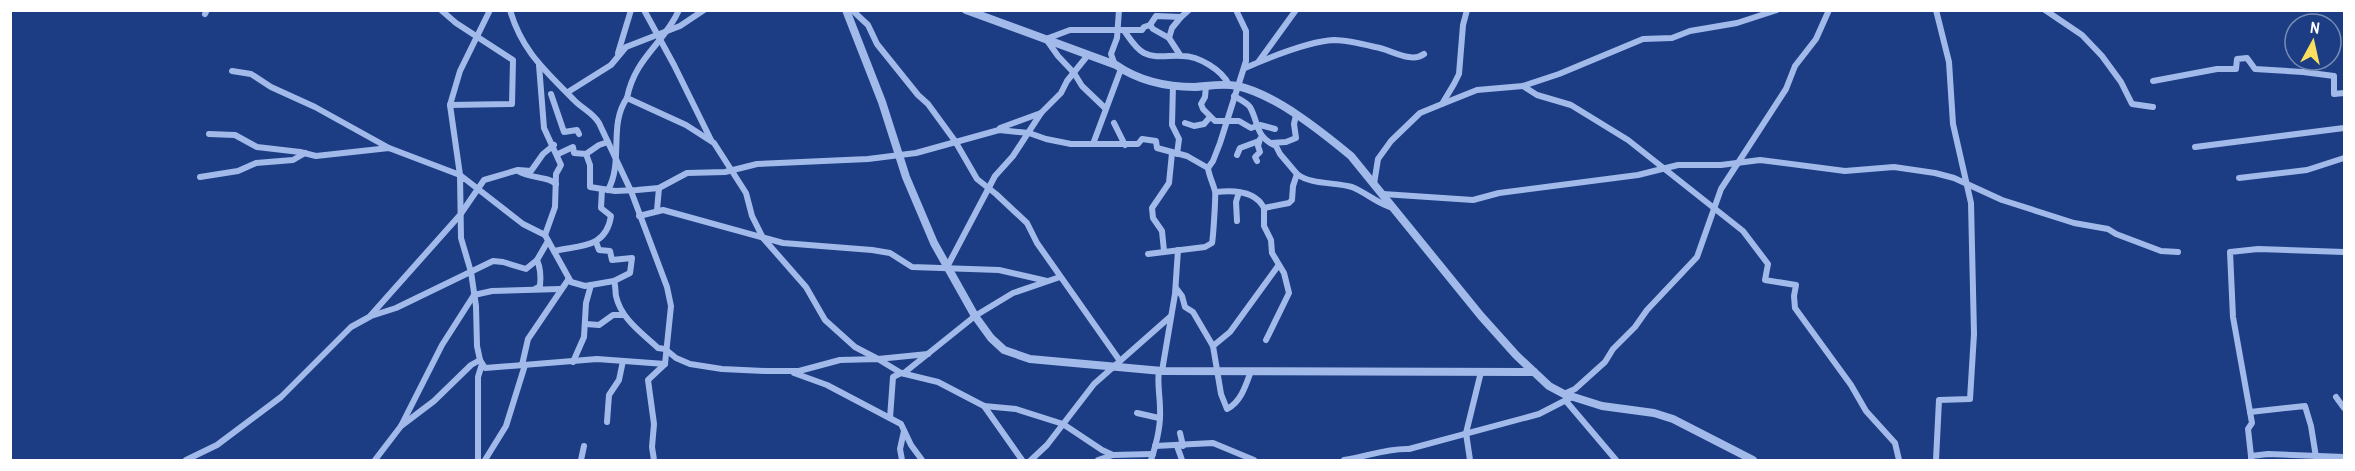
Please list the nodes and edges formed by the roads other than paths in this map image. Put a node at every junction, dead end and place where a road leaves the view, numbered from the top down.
1 (441, 10) edge
2 (490, 10) edge
3 (510, 10) edge
4 (631, 10) edge
5 (644, 10) edge
6 (680, 10) edge
7 (704, 10) edge
8 (846, 10) edge
9 (852, 10) edge
10 (966, 10) edge
11 (1119, 10) edge
12 (1189, 10) edge
13 (1236, 10) edge
14 (1296, 10) edge
15 (1467, 10) edge
16 (1777, 10) edge
17 (1829, 10) edge
18 (1936, 10) edge
19 (2044, 10) edge
20 (1156, 13) edge
21 (1181, 17) junction
22 (1150, 25) junction
23 (667, 31) junction
24 (1122, 32) junction
25 (658, 37) junction
26 (478, 38) junction
27 (1169, 38) junction
28 (1046, 39) junction
29 (1424, 54) dead end
30 (617, 55) junction
31 (1088, 55) junction
32 (1180, 55) junction
33 (1257, 63) junction
34 (539, 65) junction
35 (1118, 67) junction
36 (1245, 68) junction
37 (232, 71) dead end
38 (1074, 73) junction
39 (2153, 81) dead end
40 (1173, 85) junction
41 (1234, 85) junction
42 (1206, 86) junction
43 (1523, 86) junction
44 (565, 90) junction
45 (2344, 93) edge
46 (551, 94) junction
47 (1234, 96) junction
48 (627, 98) junction
49 (541, 99) junction
50 (1442, 104) junction
51 (450, 105) junction
52 (2153, 107) dead end
53 (1105, 108) junction
54 (1041, 113) junction
55 (1296, 115) junction
56 (1210, 117) junction
57 (1227, 121) junction
58 (1114, 123) dead end
59 (1185, 123) dead end
60 (1257, 127) junction
61 (2344, 128) edge
62 (1275, 129) dead end
63 (988, 132) junction
64 (1029, 133) junction
65 (209, 134) dead end
66 (579, 134) dead end
67 (1261, 138) junction
68 (712, 141) junction
69 (608, 142) junction
70 (955, 142) junction
71 (1270, 143) junction
72 (1093, 144) junction
73 (554, 145) junction
74 (1125, 145) junction
75 (2195, 147) dead end
76 (389, 148) junction
77 (305, 153) junction
78 (1175, 153) junction
79 (558, 154) junction
80 (586, 154) junction
81 (899, 155) junction
82 (1237, 155) dead end
83 (2344, 158) edge
84 (1257, 161) dead end
85 (616, 162) junction
86 (1738, 163) junction
87 (1665, 167) junction
88 (1208, 168) junction
89 (518, 170) junction
90 (732, 170) junction
91 (1297, 174) junction
92 (460, 175) junction
93 (200, 177) dead end
94 (2239, 178) dead end
95 (556, 184) junction
96 (1374, 184) junction
97 (1966, 184) junction
98 (659, 188) junction
99 (988, 188) junction
100 (480, 189) junction
101 (605, 190) junction
102 (631, 191) junction
103 (1216, 192) junction
104 (1239, 192) junction
105 (1383, 194) junction
106 (1264, 208) junction
107 (1394, 208) junction
108 (1714, 209) junction
109 (657, 210) junction
110 (460, 215) junction
111 (639, 216) junction
112 (1237, 220) dead end
113 (547, 238) junction
114 (763, 238) junction
115 (596, 242) junction
116 (1178, 250) junction
117 (554, 251) junction
118 (1164, 251) junction
119 (2178, 252) dead end
120 (2344, 252) edge
121 (1148, 254) dead end
122 (537, 260) junction
123 (1278, 266) junction
124 (947, 268) junction
125 (471, 272) junction
126 (1060, 277) junction
127 (568, 280) junction
128 (614, 281) junction
129 (1047, 281) junction
130 (591, 285) junction
131 (1176, 288) junction
132 (533, 290) junction
133 (560, 290) junction
134 (474, 295) junction
135 (371, 315) junction
136 (624, 315) junction
137 (975, 316) junction
138 (1171, 316) junction
139 (586, 324) junction
140 (1266, 340) dead end
141 (1214, 346) junction
142 (665, 349) junction
143 (928, 354) junction
144 (878, 359) junction
145 (623, 361) junction
146 (481, 362) junction
147 (573, 362) junction
148 (665, 364) junction
149 (1117, 364) junction
150 (524, 365) junction
151 (790, 371) junction
152 (1161, 371) junction
153 (1217, 371) junction
154 (1251, 371) junction
155 (1481, 372) junction
156 (1534, 372) junction
157 (902, 373) junction
158 (1567, 397) junction
159 (2336, 397) dead end
160 (984, 406) junction
161 (2344, 408) edge
162 (2250, 412) junction
163 (1137, 413) dead end
164 (890, 418) junction
165 (1159, 418) junction
166 (607, 422) dead end
167 (1063, 424) junction
168 (401, 426) junction
169 (904, 431) junction
170 (1180, 433) dead end
171 (1466, 433) junction
172 (584, 446) dead end
173 (1155, 446) junction
174 (1180, 446) junction
175 (1113, 455) junction
176 (1152, 457) edge
177 (2316, 457) junction
178 (2344, 457) edge
179 (1125, 458) edge
180 (2251, 458) edge
181 (186, 460) edge
182 (375, 460) edge
183 (478, 460) edge
184 (485, 460) edge
185 (581, 460) edge
186 (654, 460) edge
187 (902, 460) edge
188 (922, 460) edge
189 (1022, 460) edge
190 (1031, 460) edge
191 (1098, 460) edge
192 (1182, 460) edge
193 (1254, 460) edge
194 (1344, 460) edge
195 (1470, 460) edge
196 (1616, 460) edge
197 (1753, 460) edge
198 (1899, 460) edge
199 (1936, 460) edge

1 - 26 street
2 - 26 street
3 - 34 street
4 - 30 street
5 - 25 street
6 - 23 street
7 - 23 street
8 - 81 street
9 - 70 street
10 - 28 street
11 - 24 street
12 - 21 street
13 - 36 street
14 - 33 street
15 - 50 street
16 - 43 street
17 - 86 street
18 - 97 street
19 - 52 street
20 - 21 street
20 - 22 street
21 - 27 street
22 - 24 street
22 - 27 street
23 - 25 street
24 - 28 street
24 - 32 street
24 - 35 street
25 - 30 street
25 - 48 street
25 - 68 street
26 - 51 street
26 - 51 street
27 - 32 street
28 - 31 street
28 - 38 street
29 - 33 street
30 - 44 street
31 - 35 street
31 - 38 street
32 - 41 street
33 - 36 street
34 - 44 street
34 - 49 street
35 - 40 street
35 - 53 street
36 - 41 street
37 - 76 street
38 - 53 street
38 - 54 street
39 - 45 street
40 - 42 street
40 - 78 street
41 - 42 street
41 - 47 street
41 - 55 street
42 - 56 street
43 - 50 street
43 - 87 street
44 - 46 street
44 - 69 street
46 - 49 street
46 - 66 street
47 - 57 street
47 - 60 street
48 - 68 street
48 - 85 street
49 - 73 street
50 - 96 street
51 - 92 street
53 - 72 street
54 - 63 street
54 - 64 street
55 - 71 street
55 - 96 street
56 - 57 street
56 - 59 street
57 - 60 street
57 - 88 street
58 - 74 street
60 - 62 street
60 - 67 street
61 - 75 street
63 - 64 street
63 - 70 street
64 - 72 street
64 - 99 street
65 - 77 street
67 - 71 street
67 - 82 street
67 - 84 street
68 - 90 street
69 - 80 street
69 - 85 street
70 - 81 street
70 - 99 street
71 - 91 street
72 - 74 street
73 - 79 street
73 - 89 street
74 - 78 street
76 - 77 street
76 - 92 street
77 - 93 street
78 - 88 street
78 - 118 street
79 - 80 street
79 - 95 street
80 - 101 street
81 - 90 street
81 - 124 street
83 - 94 street
85 - 101 street
85 - 102 street
86 - 87 street
86 - 97 street
86 - 108 street
87 - 105 street
87 - 108 street
88 - 103 street
89 - 95 street
89 - 100 street
90 - 98 street
90 - 114 street
91 - 106 street
91 - 107 street
92 - 100 street
92 - 110 street
95 - 113 street
96 - 105 street
97 - 119 street
97 - 199 street
98 - 102 street
98 - 109 street
99 - 124 street
99 - 126 street
100 - 110 street
100 - 113 street
101 - 102 street
101 - 115 street
102 - 111 street
103 - 104 street
103 - 116 street
104 - 106 street
104 - 112 street
105 - 107 street
106 - 123 street
107 - 156 street
108 - 158 street
108 - 198 street
109 - 111 street
109 - 114 street
110 - 125 street
110 - 135 street
111 - 142 street
113 - 117 street
113 - 122 street
114 - 124 street
114 - 144 street
115 - 117 street
115 - 128 street
116 - 118 street
116 - 131 street
117 - 127 street
118 - 121 street
120 - 162 street
122 - 125 street
122 - 132 street
123 - 140 street
123 - 141 street
124 - 129 street
124 - 137 street
125 - 134 street
125 - 135 street
126 - 129 street
126 - 149 street
127 - 130 street
127 - 133 street
128 - 130 street
128 - 136 street
129 - 137 street
130 - 139 street
131 - 138 street
131 - 141 street
132 - 133 street
132 - 134 street
133 - 150 street
134 - 146 street
134 - 168 street
135 - 181 street
136 - 139 street
136 - 142 street
137 - 143 street
137 - 149 street
138 - 149 street
138 - 152 street
139 - 147 street
141 - 153 street
142 - 148 street
142 - 151 street
143 - 144 street
143 - 157 street
144 - 151 street
144 - 157 street
145 - 147 street
145 - 148 street
145 - 166 street
146 - 150 street
146 - 168 street
146 - 183 street
147 - 150 street
148 - 186 street
149 - 152 street
149 - 167 street
150 - 184 street
151 - 164 street
152 - 153 street
152 - 165 street
153 - 154 street
153 - 154 street
154 - 155 street
155 - 156 street
155 - 171 street
156 - 158 street
157 - 160 street
157 - 164 street
158 - 171 street
158 - 196 street
158 - 197 street
159 - 161 street
160 - 167 street
160 - 189 street
162 - 177 street
162 - 180 street
163 - 165 street
164 - 169 street
165 - 173 street
167 - 175 street
167 - 190 street
168 - 182 street
169 - 187 street
169 - 188 street
170 - 174 street
171 - 194 street
171 - 195 street
172 - 185 street
173 - 174 street
173 - 176 street
174 - 192 street
174 - 193 street
175 - 179 street
175 - 191 street
176 - 179 street
177 - 178 street
177 - 180 street

